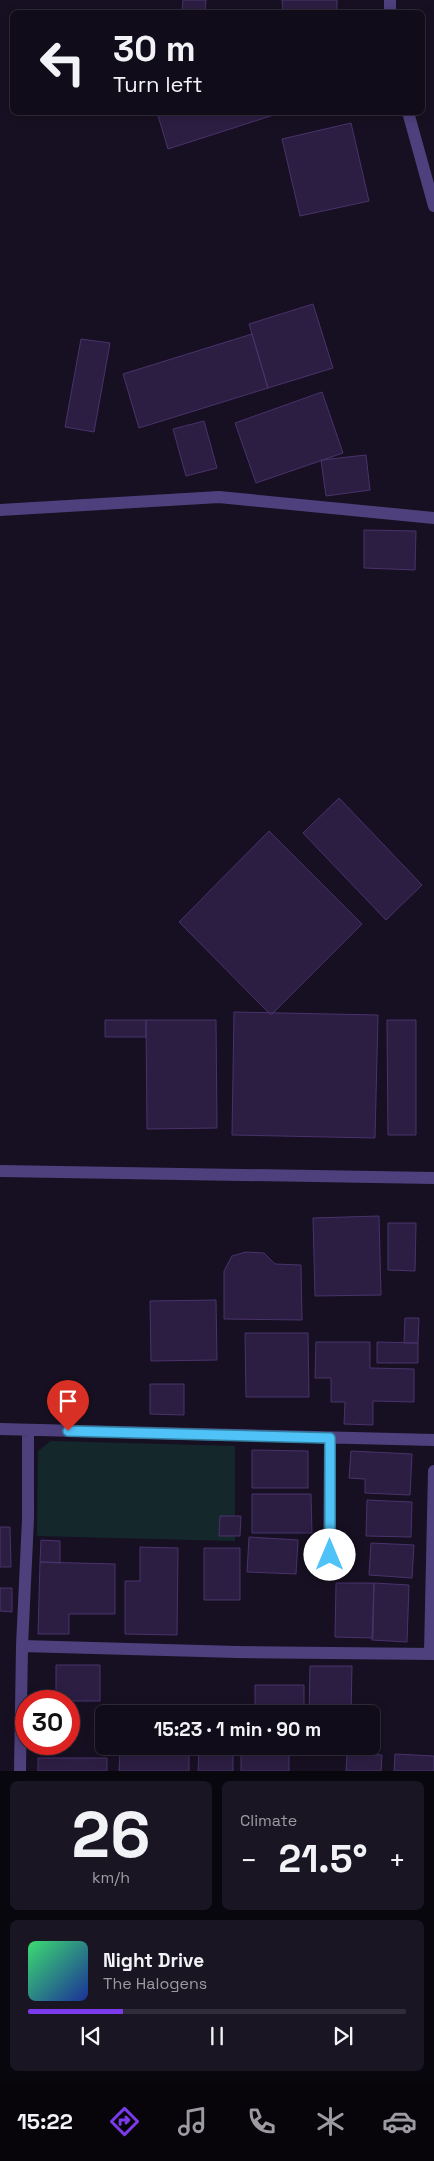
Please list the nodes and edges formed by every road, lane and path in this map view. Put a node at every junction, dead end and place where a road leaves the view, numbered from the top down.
1 (409, 115) edge
2 (434, 206) edge
3 (0, 510) edge
4 (434, 518) edge
5 (0, 1170) edge
6 (434, 1178) edge
7 (0, 1429) edge
8 (28, 1430) junction
9 (330, 1438) junction
10 (434, 1440) edge
11 (434, 1471) edge
12 (329, 1574) dead end
13 (22, 1646) junction
14 (432, 1654) edge
15 (20, 1771) edge

1 - 2 street
3 - 4 street
5 - 6 street
7 - 8 street
8 - 9 street
8 - 13 street
9 - 10 street
9 - 12 street
11 - 14 street
13 - 14 street
13 - 15 street

